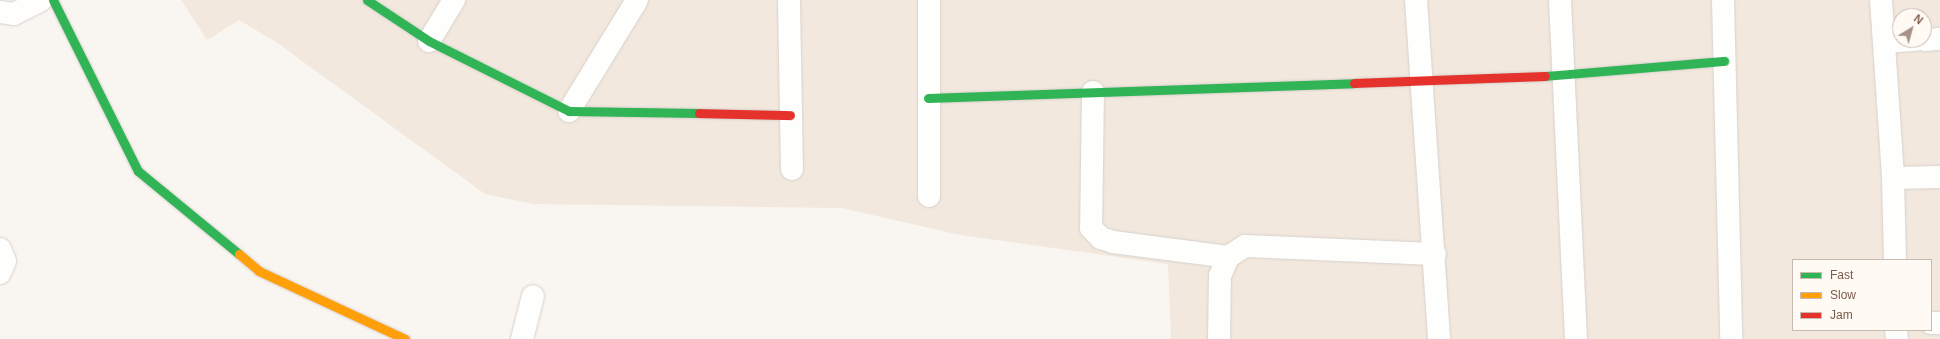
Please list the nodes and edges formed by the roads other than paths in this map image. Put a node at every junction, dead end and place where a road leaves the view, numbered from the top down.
1 (41, 0) edge
2 (53, 0) edge
3 (367, 0) edge
4 (454, 0) edge
5 (637, 0) edge
6 (790, 0) edge
7 (929, 0) edge
8 (1416, 0) edge
9 (1560, 0) edge
10 (1723, 0) edge
11 (1881, 0) edge
12 (0, 12) edge
13 (429, 41) junction
14 (1884, 42) junction
15 (1892, 42) edge
16 (1724, 61) junction
17 (1563, 76) junction
18 (1418, 81) junction
19 (1093, 92) junction
20 (928, 98) junction
21 (569, 111) junction
22 (790, 114) junction
23 (792, 169) dead end
24 (1940, 177) edge
25 (1893, 178) junction
26 (929, 196) dead end
27 (0, 249) edge
28 (1435, 254) junction
29 (1228, 257) junction
30 (1895, 259) edge
31 (0, 273) edge
32 (533, 296) dead end
33 (405, 339) edge
34 (522, 339) edge
35 (1219, 339) edge
36 (1439, 339) edge
37 (1576, 339) edge
38 (1731, 339) edge

1 - 12 street
2 - 33 street
3 - 13 street
4 - 13 street
5 - 21 street
6 - 22 street
7 - 20 street
8 - 18 street
9 - 17 street
10 - 16 street
11 - 14 street
13 - 21 street
14 - 15 street
14 - 25 street
16 - 17 street
16 - 38 street
17 - 18 street
17 - 37 street
18 - 19 street
18 - 28 street
19 - 20 street
19 - 29 street
20 - 26 street
21 - 22 street
22 - 23 street
24 - 25 street
25 - 30 street
27 - 31 street
28 - 29 street
28 - 36 street
29 - 35 street
32 - 34 street

